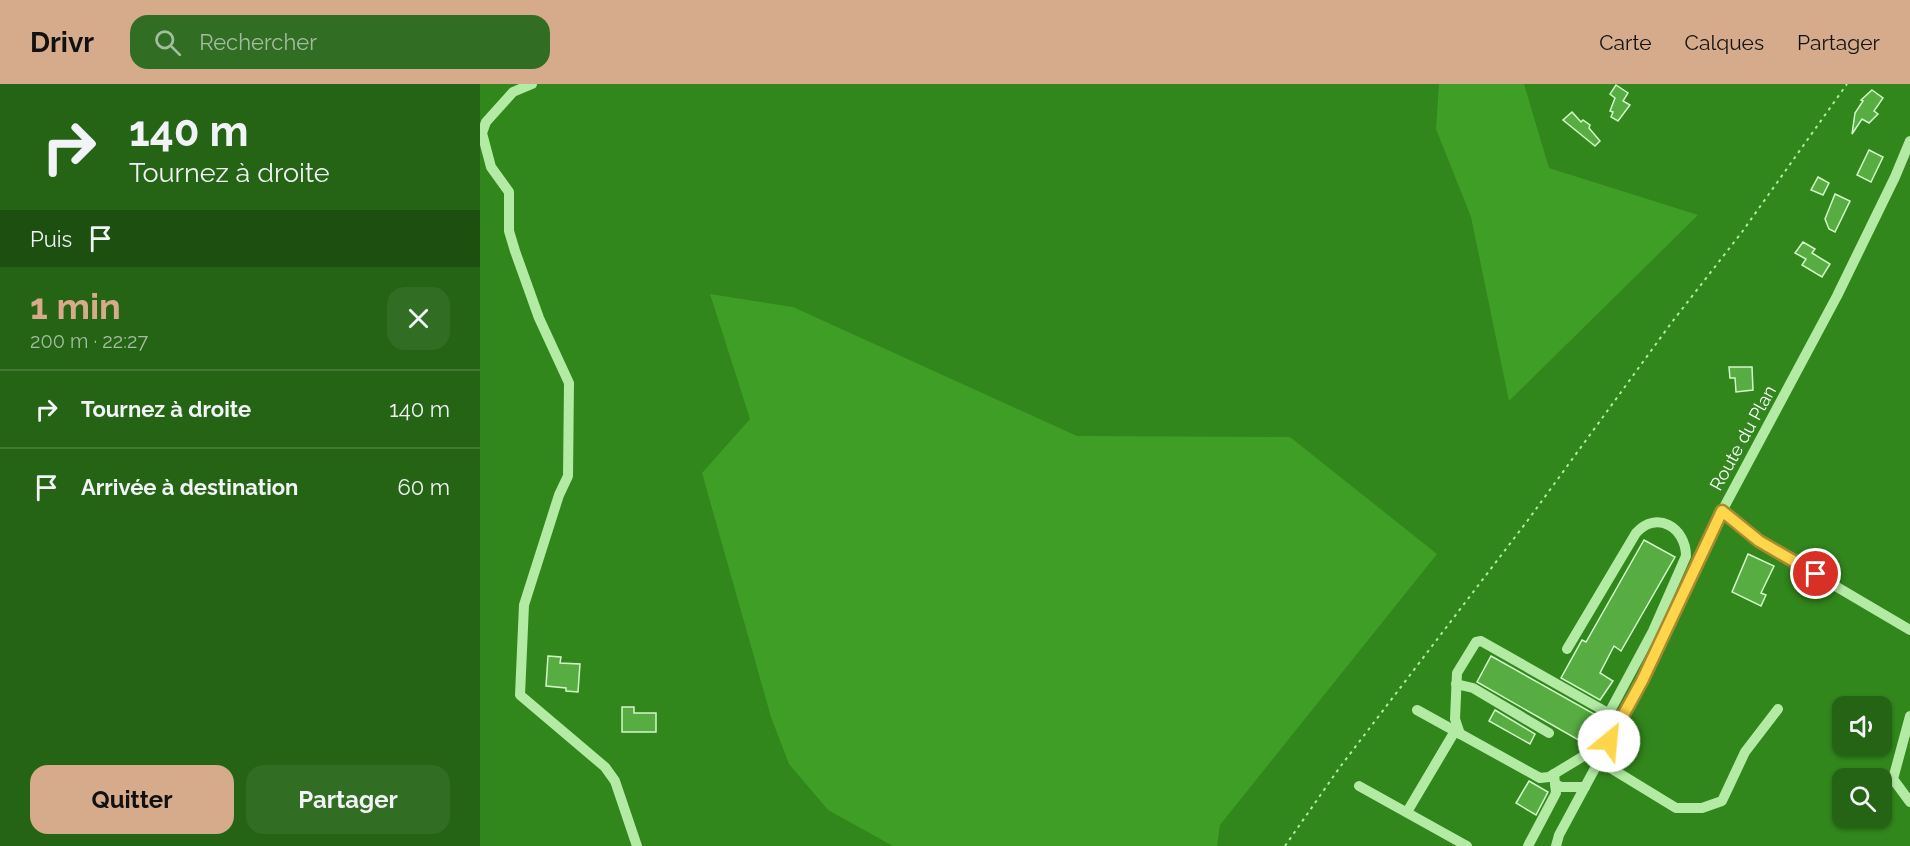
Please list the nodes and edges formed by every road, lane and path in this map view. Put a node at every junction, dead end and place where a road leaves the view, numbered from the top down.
1 (532, 84) edge
2 (1847, 84) edge
3 (1910, 141) edge
4 (1722, 511) junction
5 (1910, 630) edge
6 (1567, 649) dead end
7 (1456, 684) junction
8 (1778, 709) dead end
9 (1417, 710) dead end
10 (1608, 713) junction
11 (1910, 716) edge
12 (1457, 732) junction
13 (1549, 733) dead end
14 (1599, 761) junction
15 (1557, 782) junction
16 (1359, 786) dead end
17 (1585, 788) junction
18 (1910, 802) edge
19 (1407, 812) junction
20 (637, 846) edge
21 (1285, 846) edge
22 (1467, 846) edge
23 (1528, 846) edge
24 (1556, 846) edge

1 - 20 street
2 - 21 path
3 - 4 street, Route du Plan
4 - 5 street
4 - 14 street, Route du Plan
6 - 10 street
7 - 10 street
7 - 12 street
7 - 13 street
8 - 14 street
9 - 12 street
10 - 15 street
11 - 18 street
12 - 15 street
12 - 19 street
14 - 17 street, Route du Plan
15 - 17 street
15 - 23 street
16 - 19 street
17 - 24 street, Route du Plan
19 - 22 street

